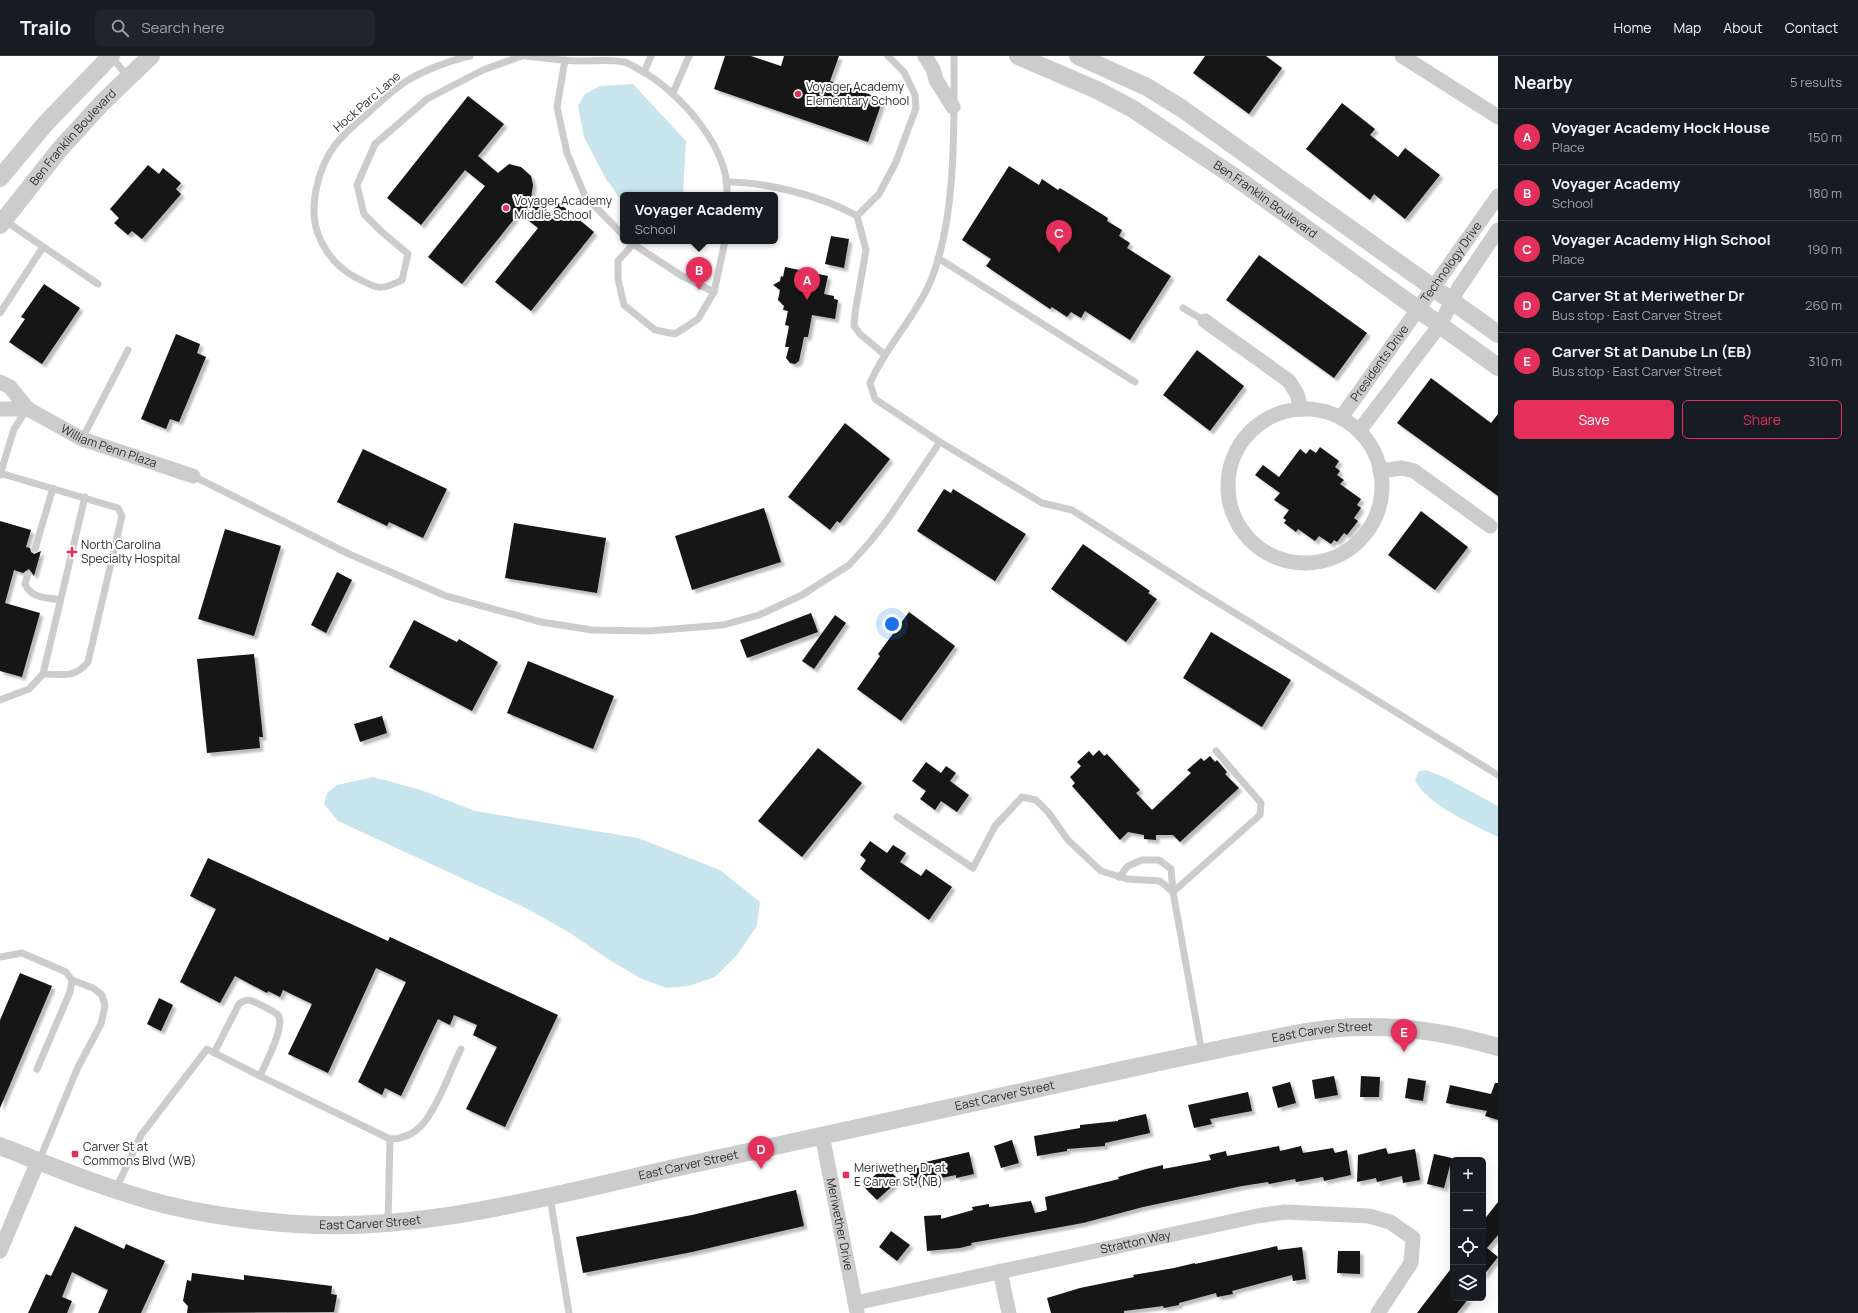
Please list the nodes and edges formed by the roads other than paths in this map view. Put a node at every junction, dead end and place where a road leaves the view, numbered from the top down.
1 (111, 56) edge
2 (151, 56) edge
3 (470, 56) edge
4 (522, 56) edge
5 (526, 56) edge
6 (651, 56) edge
7 (689, 56) edge
8 (888, 56) edge
9 (925, 56) edge
10 (954, 56) edge
11 (1018, 56) edge
12 (1078, 56) edge
13 (1402, 56) edge
14 (626, 59) edge
15 (565, 60) junction
16 (644, 72) junction
17 (128, 77) junction
18 (673, 93) junction
19 (953, 107) junction
20 (1498, 117) edge
21 (0, 178) edge
22 (726, 182) junction
23 (727, 192) edge
24 (1498, 196) edge
25 (857, 216) junction
26 (2, 222) edge
27 (1498, 230) edge
28 (620, 232) edge
29 (630, 244) edge
30 (634, 244) edge
31 (724, 244) edge
32 (43, 247) junction
33 (938, 258) junction
34 (98, 284) dead end
35 (1433, 287) junction
36 (714, 292) junction
37 (1452, 301) junction
38 (1183, 308) dead end
39 (1417, 308) junction
40 (0, 313) edge
41 (1205, 321) joint
42 (1440, 325) junction
43 (1498, 334) edge
44 (128, 350) dead end
45 (885, 355) junction
46 (1498, 366) edge
47 (0, 382) edge
48 (1135, 382) dead end
49 (0, 409) edge
50 (28, 409) junction
51 (1301, 409) junction
52 (1340, 418) junction
53 (1359, 431) junction
54 (82, 439) junction
55 (940, 442) junction
56 (1380, 471) junction
57 (0, 474) edge
58 (193, 476) joint
59 (53, 488) junction
60 (85, 498) junction
61 (1490, 526) dead end
62 (35, 549) dead end
63 (28, 574) dead end
64 (60, 600) junction
65 (43, 674) junction
66 (0, 700) edge
67 (1216, 751) dead end
68 (1498, 775) edge
69 (897, 817) dead end
70 (1119, 877) junction
71 (1173, 892) junction
72 (0, 957) edge
73 (72, 980) junction
74 (1498, 1047) edge
75 (461, 1049) dead end
76 (214, 1053) junction
77 (1202, 1053) junction
78 (37, 1069) dead end
79 (260, 1076) junction
80 (822, 1135) junction
81 (390, 1138) junction
82 (0, 1146) edge
83 (38, 1161) junction
84 (116, 1189) junction
85 (550, 1195) junction
86 (388, 1222) junction
87 (0, 1251) edge
88 (1000, 1271) junction
89 (856, 1308) edge
90 (569, 1313) edge
91 (1009, 1313) edge
92 (1378, 1313) edge

1 - 17 lane
1 - 21 street
2 - 17 street, Ben Franklin Boulevard
3 - 4 lane, Hock Parc Lane
5 - 15 lane
6 - 16 lane
7 - 18 lane
8 - 25 lane
9 - 19 street
10 - 19 lane
11 - 39 street, Ben Franklin Boulevard
12 - 35 street
13 - 20 street
14 - 15 lane
14 - 16 lane
15 - 28 lane
16 - 18 lane
17 - 26 street, Ben Franklin Boulevard
18 - 22 lane
19 - 33 lane
22 - 23 lane
22 - 25 lane
24 - 35 street, Technology Drive
25 - 45 lane
26 - 32 lane
27 - 37 street, Technology Drive
29 - 36 lane
30 - 36 lane
31 - 36 lane
32 - 34 lane
32 - 40 lane
33 - 45 lane
33 - 48 lane
35 - 37 street
35 - 39 street, Technology Drive
37 - 42 street, Technology Drive
37 - 43 street
38 - 41 lane
39 - 42 street, Ben Franklin Boulevard
39 - 52 street, Presidents Drive
41 - 51 street
42 - 46 street, Ben Franklin Boulevard
42 - 53 street, Presidents Drive
44 - 54 lane
45 - 55 lane
47 - 50 street, William Penn Plaza
49 - 50 street, William Penn Plaza
50 - 54 street, William Penn Plaza
50 - 57 lane
51 - 52 street
51 - 56 street
52 - 53 street
53 - 56 street
54 - 58 street, William Penn Plaza
55 - 58 lane
55 - 68 lane
56 - 61 street
57 - 59 lane
59 - 60 lane
59 - 62 lane
60 - 64 lane
60 - 65 lane
63 - 64 lane
64 - 65 lane
65 - 66 lane
67 - 71 lane
69 - 70 lane
70 - 71 lane
70 - 71 lane
71 - 77 lane
72 - 73 lane
73 - 78 lane
73 - 83 lane
74 - 77 street, East Carver Street
75 - 81 lane
76 - 79 lane
76 - 79 lane
76 - 84 lane
77 - 80 street, East Carver Street
79 - 81 lane
80 - 85 street, East Carver Street
80 - 89 street, Meriwether Drive
81 - 86 lane
82 - 83 street, East Carver Street
83 - 84 street, East Carver Street
83 - 87 street
84 - 86 street, East Carver Street
85 - 86 street, East Carver Street
85 - 90 lane
88 - 89 street, Stratton Way
88 - 91 street
88 - 92 street, Stratton Way

